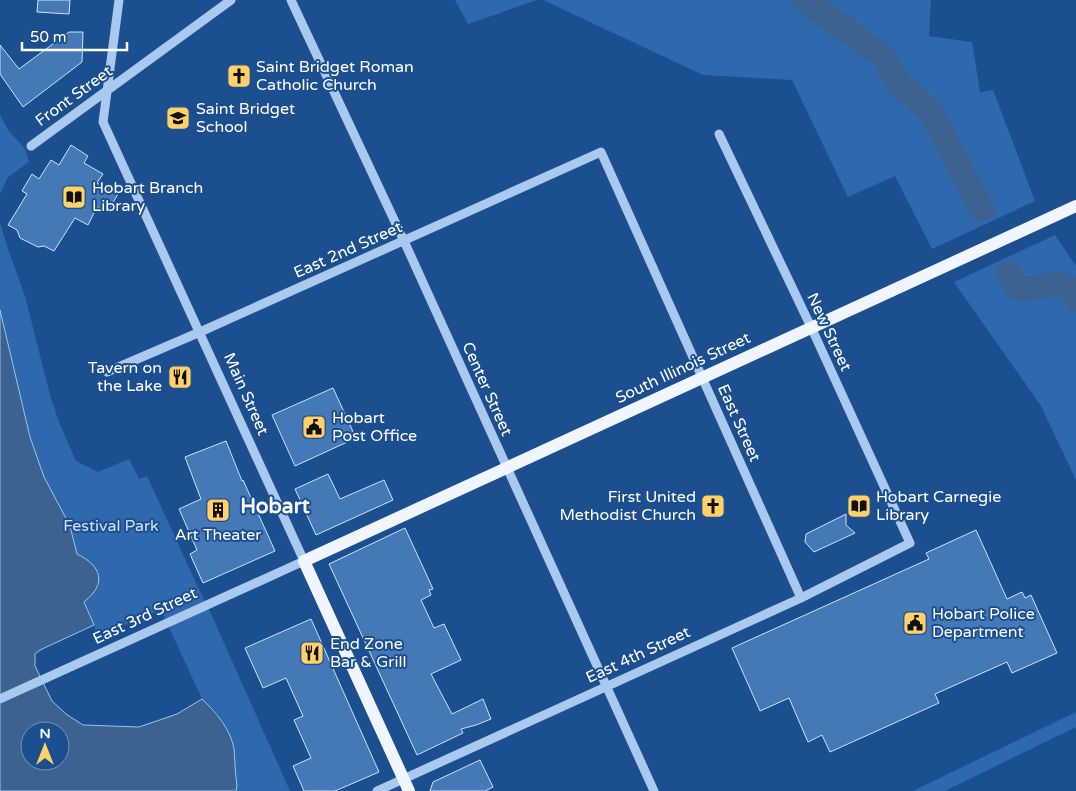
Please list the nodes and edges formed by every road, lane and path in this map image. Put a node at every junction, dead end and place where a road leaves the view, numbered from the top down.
1 (118, 0) edge
2 (231, 0) edge
3 (291, 0) edge
4 (107, 90) junction
5 (719, 134) dead end
6 (32, 146) dead end
7 (600, 152) joint
8 (1076, 206) edge
9 (404, 241) junction
10 (811, 327) junction
11 (200, 332) junction
12 (107, 372) dead end
13 (702, 377) junction
14 (506, 467) junction
15 (910, 543) joint
16 (304, 560) junction
17 (801, 598) junction
18 (607, 687) junction
19 (0, 699) edge
20 (406, 786) edge
21 (377, 791) edge
22 (654, 791) edge

1 - 4 street, Main Street
2 - 4 street, Front Street
3 - 9 street, Center Street
4 - 6 street, Front Street
4 - 11 street, Main Street
5 - 10 street, New Street
7 - 9 street, East 2nd Street
7 - 13 street, East Street
8 - 10 main road, South Illinois Street
9 - 11 street, East 2nd Street
9 - 14 street, Center Street
10 - 13 main road, South Illinois Street
10 - 15 street, New Street
11 - 12 street, East 2nd Street
11 - 16 street, Main Street
13 - 14 main road, South Illinois Street
13 - 17 street, East Street
14 - 16 main road, South Illinois Street
14 - 18 street, Center Street
15 - 17 street, East 4th Street
16 - 19 street, East 3rd Street
16 - 20 main road, Main Street
17 - 18 street, East 4th Street
18 - 20 street, East 4th Street
18 - 22 street, Center Street
20 - 21 street, East 4th Street

